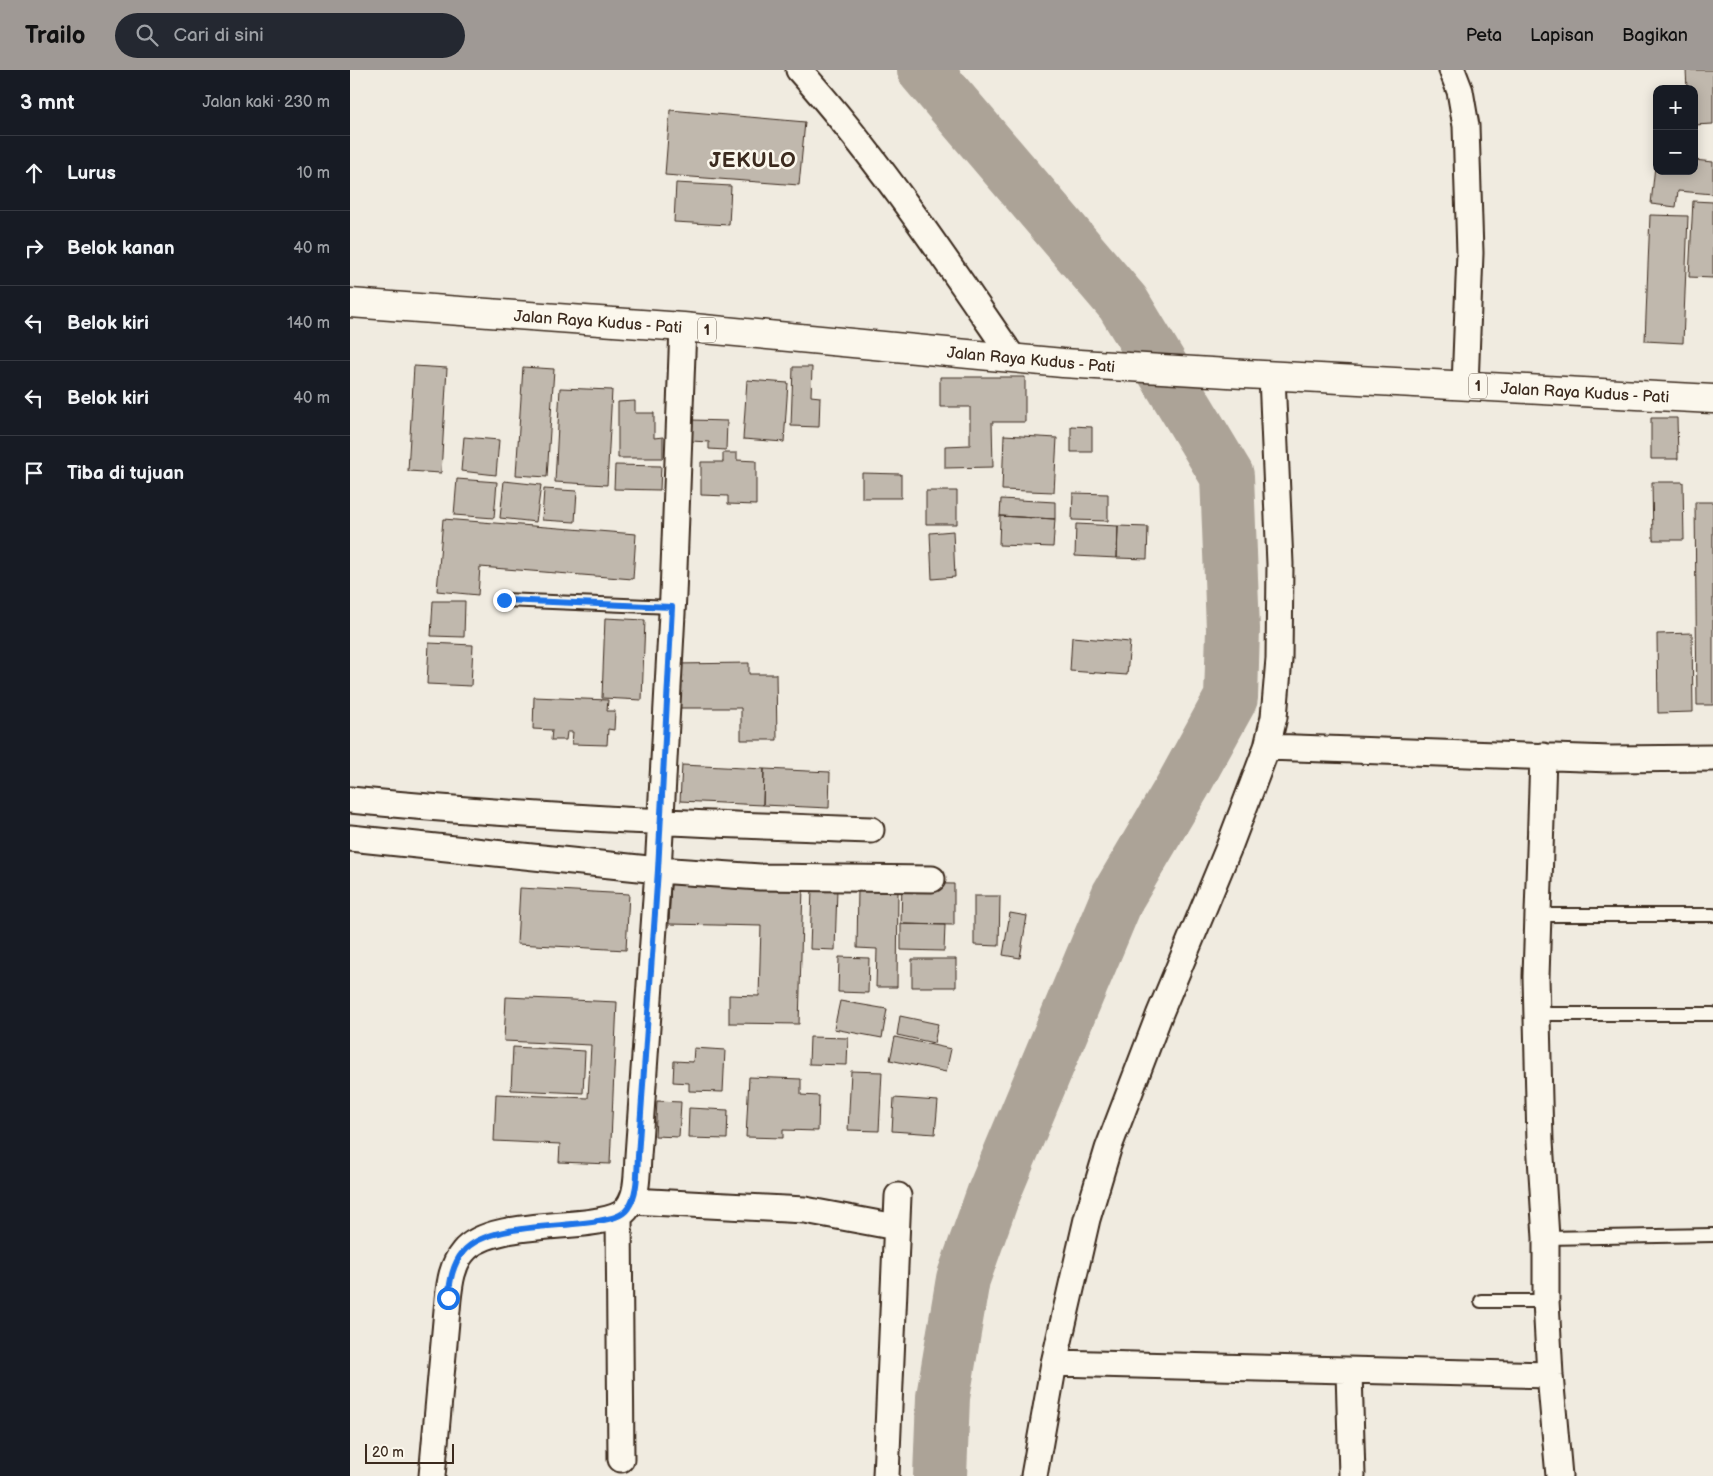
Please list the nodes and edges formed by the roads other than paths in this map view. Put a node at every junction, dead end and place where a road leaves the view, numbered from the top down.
1 (799, 70) edge
2 (1452, 70) edge
3 (350, 303) edge
4 (683, 327) junction
5 (1013, 358) junction
6 (1272, 376) junction
7 (1465, 386) junction
8 (1713, 399) edge
9 (504, 600) dead end
10 (672, 607) junction
11 (1267, 747) junction
12 (1542, 756) junction
13 (1713, 758) edge
14 (350, 800) edge
15 (871, 830) dead end
16 (350, 838) edge
17 (658, 846) junction
18 (932, 878) dead end
19 (1538, 915) junction
20 (1713, 915) edge
21 (1537, 1014) junction
22 (1713, 1014) edge
23 (898, 1196) dead end
24 (626, 1209) junction
25 (896, 1227) junction
26 (1713, 1235) edge
27 (1546, 1238) junction
28 (1481, 1301) dead end
29 (1546, 1301) junction
30 (1054, 1363) junction
31 (1349, 1372) junction
32 (1550, 1376) junction
33 (621, 1459) dead end
34 (432, 1476) edge
35 (886, 1476) edge
36 (1034, 1476) edge
37 (1352, 1476) edge
38 (1559, 1476) edge

1 - 5 street
2 - 7 street
3 - 4 highway, Jalan Raya Kudus - Pati / 1
4 - 5 highway, Jalan Raya Kudus - Pati / 1
4 - 10 street
5 - 6 highway, Jalan Raya Kudus - Pati / 1
6 - 7 highway, Jalan Raya Kudus - Pati / 1
6 - 11 street
7 - 8 highway, Jalan Raya Kudus - Pati / 1
9 - 10 lane
10 - 17 street
11 - 12 street
11 - 30 street
12 - 13 street
12 - 19 street
14 - 17 street
15 - 17 street
16 - 17 street
17 - 18 street
17 - 24 street
19 - 20 lane
19 - 21 street
21 - 22 lane
21 - 27 street
23 - 25 street
24 - 25 street
24 - 33 street
24 - 34 street
25 - 35 street
26 - 27 lane
27 - 29 street
28 - 29 lane
29 - 32 street
30 - 31 street
30 - 36 street
31 - 32 street
31 - 37 street
32 - 38 street

